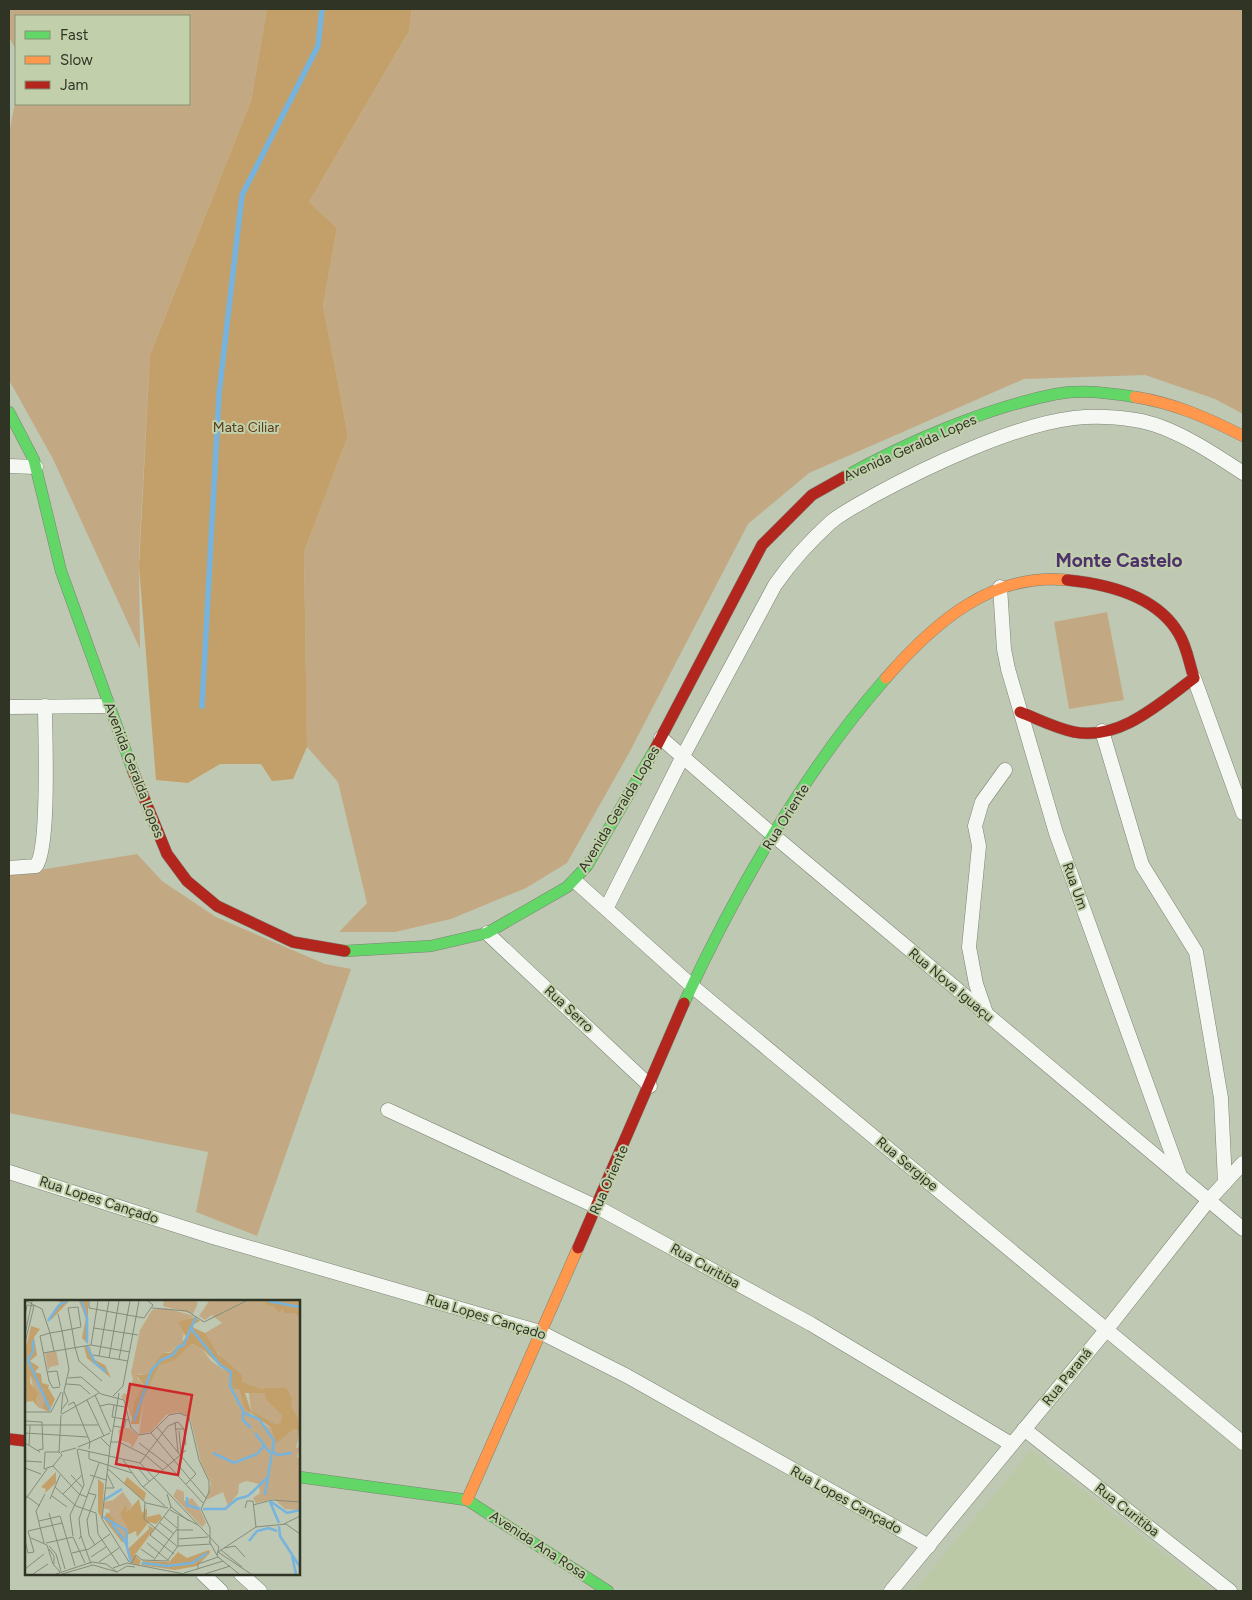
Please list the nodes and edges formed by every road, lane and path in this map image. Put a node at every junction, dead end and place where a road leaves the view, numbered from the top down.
1 (9, 412) edge
2 (1243, 436) edge
3 (9, 466) edge
4 (36, 467) junction
5 (1243, 473) edge
6 (1000, 587) junction
7 (1194, 678) junction
8 (45, 706) junction
9 (109, 706) junction
10 (9, 707) edge
11 (1020, 712) junction
12 (1102, 730) junction
13 (661, 738) junction
14 (683, 756) junction
15 (1004, 770) dead end
16 (1243, 813) edge
17 (773, 835) junction
18 (9, 868) edge
19 (575, 881) junction
20 (607, 907) junction
21 (487, 933) junction
22 (692, 986) junction
23 (986, 1014) junction
24 (650, 1086) junction
25 (388, 1110) dead end
26 (1243, 1163) edge
27 (9, 1172) edge
28 (1180, 1177) junction
29 (1225, 1183) junction
30 (1208, 1200) junction
31 (597, 1207) junction
32 (1243, 1229) edge
33 (1107, 1329) junction
34 (540, 1332) junction
35 (1024, 1429) junction
36 (9, 1439) edge
37 (25, 1441) edge
38 (1243, 1443) edge
39 (1011, 1444) junction
40 (300, 1477) edge
41 (467, 1500) junction
42 (929, 1546) junction
43 (203, 1575) edge
44 (242, 1575) edge
45 (221, 1591) edge
46 (260, 1591) edge
47 (608, 1591) edge
48 (891, 1591) edge
49 (1230, 1591) edge

1 - 4 main road, Avenida Geralda Lopes
2 - 13 main road, Avenida Geralda Lopes
3 - 4 street
4 - 9 main road, Avenida Geralda Lopes
5 - 14 street, Avenida Geralda Lopes
6 - 7 main road, Rua Oriente
6 - 11 street, Rua Um
6 - 17 main road, Rua Oriente
7 - 12 main road
7 - 16 street
8 - 9 street
8 - 10 street
8 - 18 street
9 - 21 main road, Avenida Geralda Lopes
11 - 12 main road
11 - 28 street, Rua Um
12 - 29 street
13 - 14 street, Rua Nova Iguaçu
13 - 19 main road, Avenida Geralda Lopes
14 - 17 street, Rua Nova Iguaçu
14 - 20 street, Avenida Geralda Lopes
15 - 23 street
17 - 22 main road, Rua Oriente
17 - 23 street, Rua Nova Iguaçu
19 - 20 street, Rua Sergipe
19 - 21 main road, Avenida Geralda Lopes
20 - 22 street, Rua Sergipe
21 - 24 street, Rua Serro
22 - 24 main road, Rua Oriente
22 - 33 street, Rua Sergipe
23 - 28 street, Rua Nova Iguaçu
24 - 31 main road, Rua Oriente
25 - 31 street, Rua Curitiba
26 - 29 street, Rua Paraná
27 - 34 street, Rua Lopes Cançado
28 - 30 street, Rua Nova Iguaçu
29 - 30 street, Rua Paraná
30 - 32 street, Rua Nova Iguaçu
30 - 33 street, Rua Paraná
31 - 34 main road, Rua Oriente
31 - 39 street, Rua Curitiba
33 - 35 street, Rua Paraná
33 - 38 street, Rua Sergipe
34 - 41 main road, Rua Oriente
34 - 42 street, Rua Lopes Cançado
35 - 39 street, Rua Paraná
35 - 49 street, Rua Curitiba
36 - 37 main road
39 - 42 street, Rua Paraná
40 - 41 main road
41 - 47 main road, Avenida Ana Rosa
42 - 48 street, Rua Paraná
43 - 45 street
44 - 46 street

